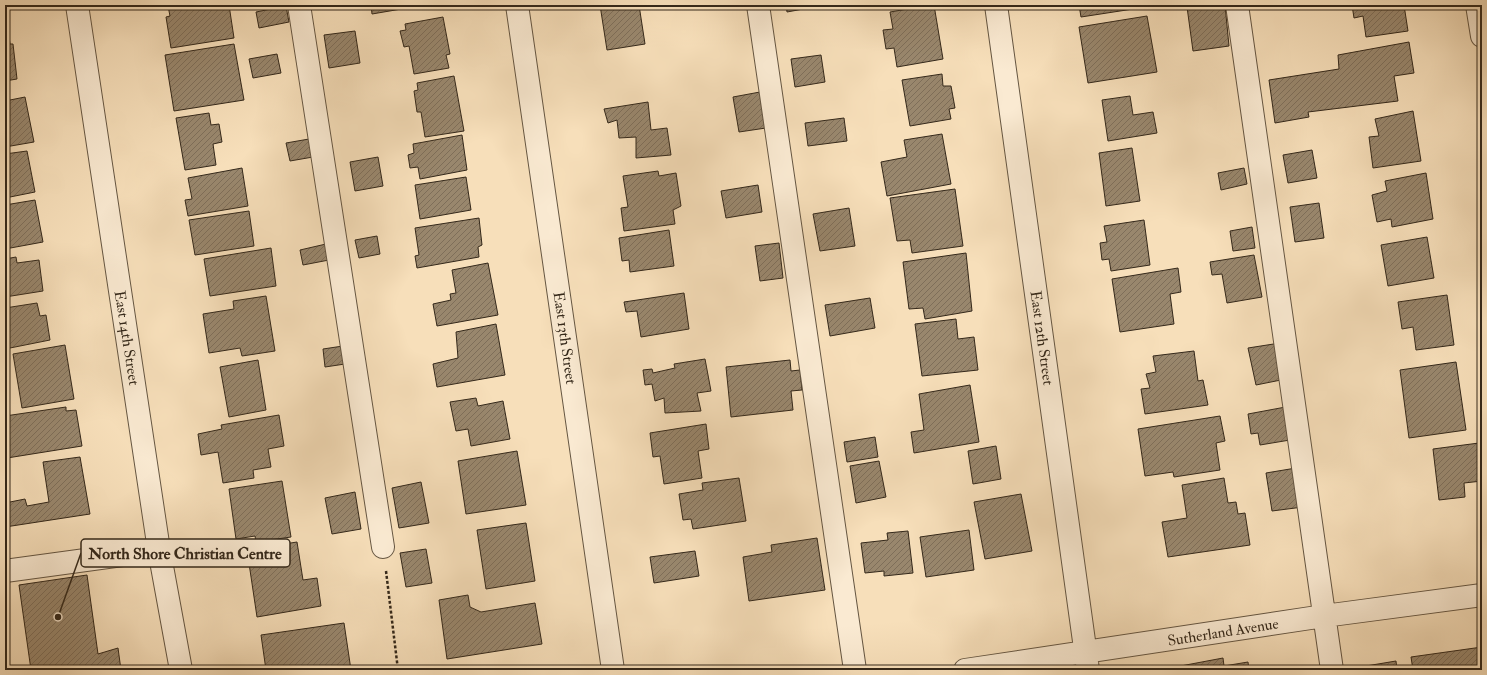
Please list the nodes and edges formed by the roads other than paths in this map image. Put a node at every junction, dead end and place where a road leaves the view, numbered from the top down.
1 (77, 5) edge
2 (299, 5) edge
3 (517, 5) edge
4 (758, 5) edge
5 (996, 5) edge
6 (1237, 5) edge
7 (1478, 5) edge
8 (1482, 36) edge
9 (383, 547) road end
10 (159, 550) junction
11 (5, 571) edge
12 (1482, 594) edge
13 (1324, 616) junction
14 (1087, 661) edge
15 (181, 670) edge
16 (613, 670) edge
17 (855, 670) edge
18 (965, 670) edge
19 (1332, 670) edge

1 - 10 street, East 14th Street
2 - 9 street
3 - 16 street, East 13th Street
4 - 17 street
5 - 14 street, East 12th Street
6 - 13 street
7 - 8 street
10 - 11 street
10 - 15 street, East 14th Street
12 - 13 street, Sutherland Avenue
13 - 14 street, Sutherland Avenue
13 - 19 street
14 - 18 street, Sutherland Avenue

